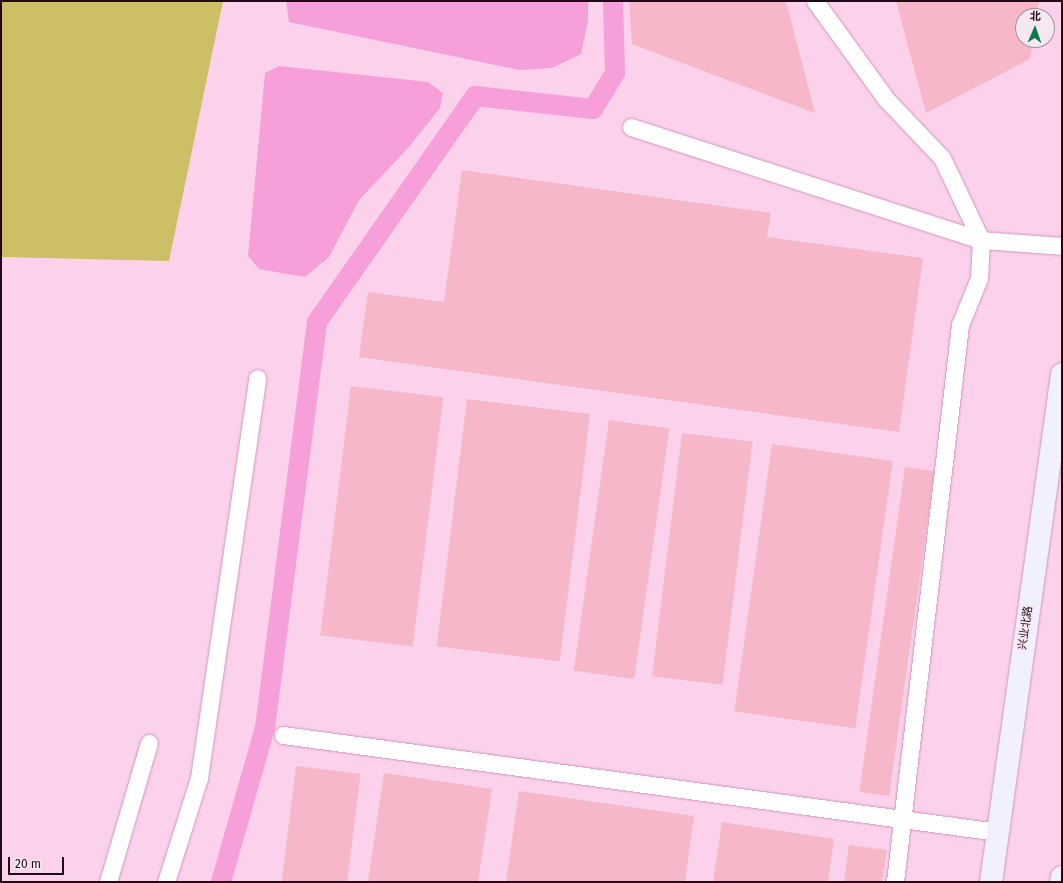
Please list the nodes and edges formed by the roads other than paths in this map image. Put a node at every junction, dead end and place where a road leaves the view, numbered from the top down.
1 (815, 1) edge
2 (631, 127) dead end
3 (981, 240) junction
4 (1062, 246) edge
5 (1062, 374) edge
6 (257, 378) dead end
7 (283, 735) dead end
8 (148, 743) dead end
9 (902, 819) junction
10 (998, 832) junction
11 (1062, 877) edge
12 (108, 882) edge
13 (166, 882) edge
14 (895, 882) edge
15 (990, 882) edge
16 (1061, 882) edge

1 - 3 street
2 - 3 street
3 - 4 street
3 - 9 street
5 - 10 main road, 兴业北路
6 - 13 street
7 - 9 street
8 - 12 street
9 - 10 street
9 - 14 street
10 - 15 main road, 兴业北路
11 - 16 main road

